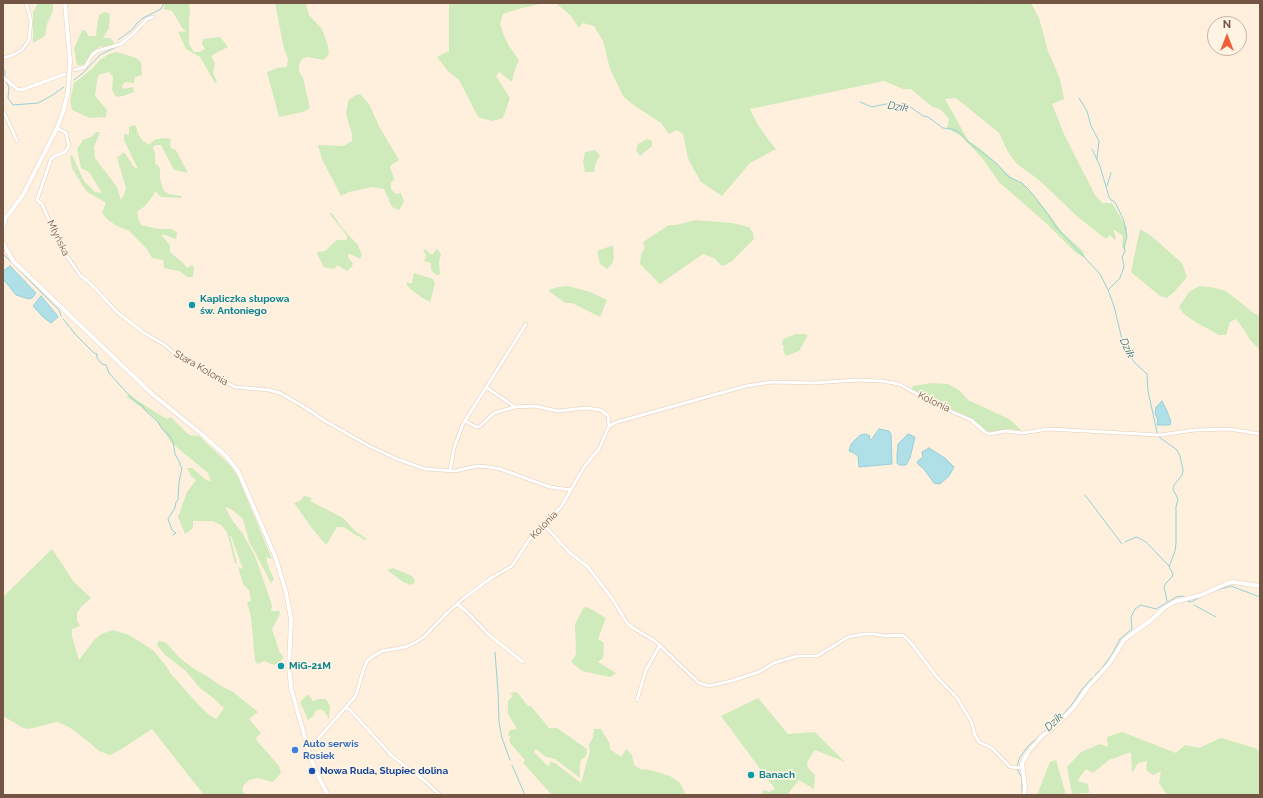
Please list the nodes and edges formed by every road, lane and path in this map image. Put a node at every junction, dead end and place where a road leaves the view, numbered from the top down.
1 (26, 3) edge
2 (64, 3) edge
3 (153, 17) dead end
4 (3, 58) edge
5 (74, 70) dead end
6 (64, 74) dead end
7 (3, 77) edge
8 (3, 110) edge
9 (57, 128) junction
10 (17, 141) dead end
11 (4, 216) edge
12 (3, 227) edge
13 (3, 243) edge
14 (80, 275) joint
15 (526, 324) dead end
16 (486, 387) junction
17 (515, 407) junction
18 (466, 421) junction
19 (609, 426) junction
20 (1260, 434) edge
21 (450, 470) junction
22 (571, 490) junction
23 (544, 525) junction
24 (1260, 586) edge
25 (457, 604) junction
26 (660, 645) junction
27 (523, 662) dead end
28 (637, 700) dead end
29 (346, 708) junction
30 (307, 746) junction
31 (1022, 768) junction
32 (328, 795) edge
33 (440, 795) edge
34 (1024, 795) edge

1 - 4 street
2 - 9 main road
3 - 5 street
6 - 7 street
8 - 10 street
9 - 11 main road
9 - 14 street, Młyńska
11 - 12 main road
13 - 30 main road
14 - 21 street, Stara Kolonia
15 - 16 street
16 - 17 street
16 - 18 street
17 - 18 street
17 - 19 street, Kolonia
18 - 21 street
19 - 20 street, Kolonia
19 - 22 street, Kolonia
21 - 22 street, Stara Kolonia
22 - 23 street, Kolonia
23 - 25 street, Kolonia
23 - 26 street
24 - 31 main road
25 - 27 street
25 - 29 street, Kolonia
26 - 28 street
26 - 31 street
29 - 30 street, Kolonia
29 - 33 street
30 - 32 main road
31 - 34 main road

